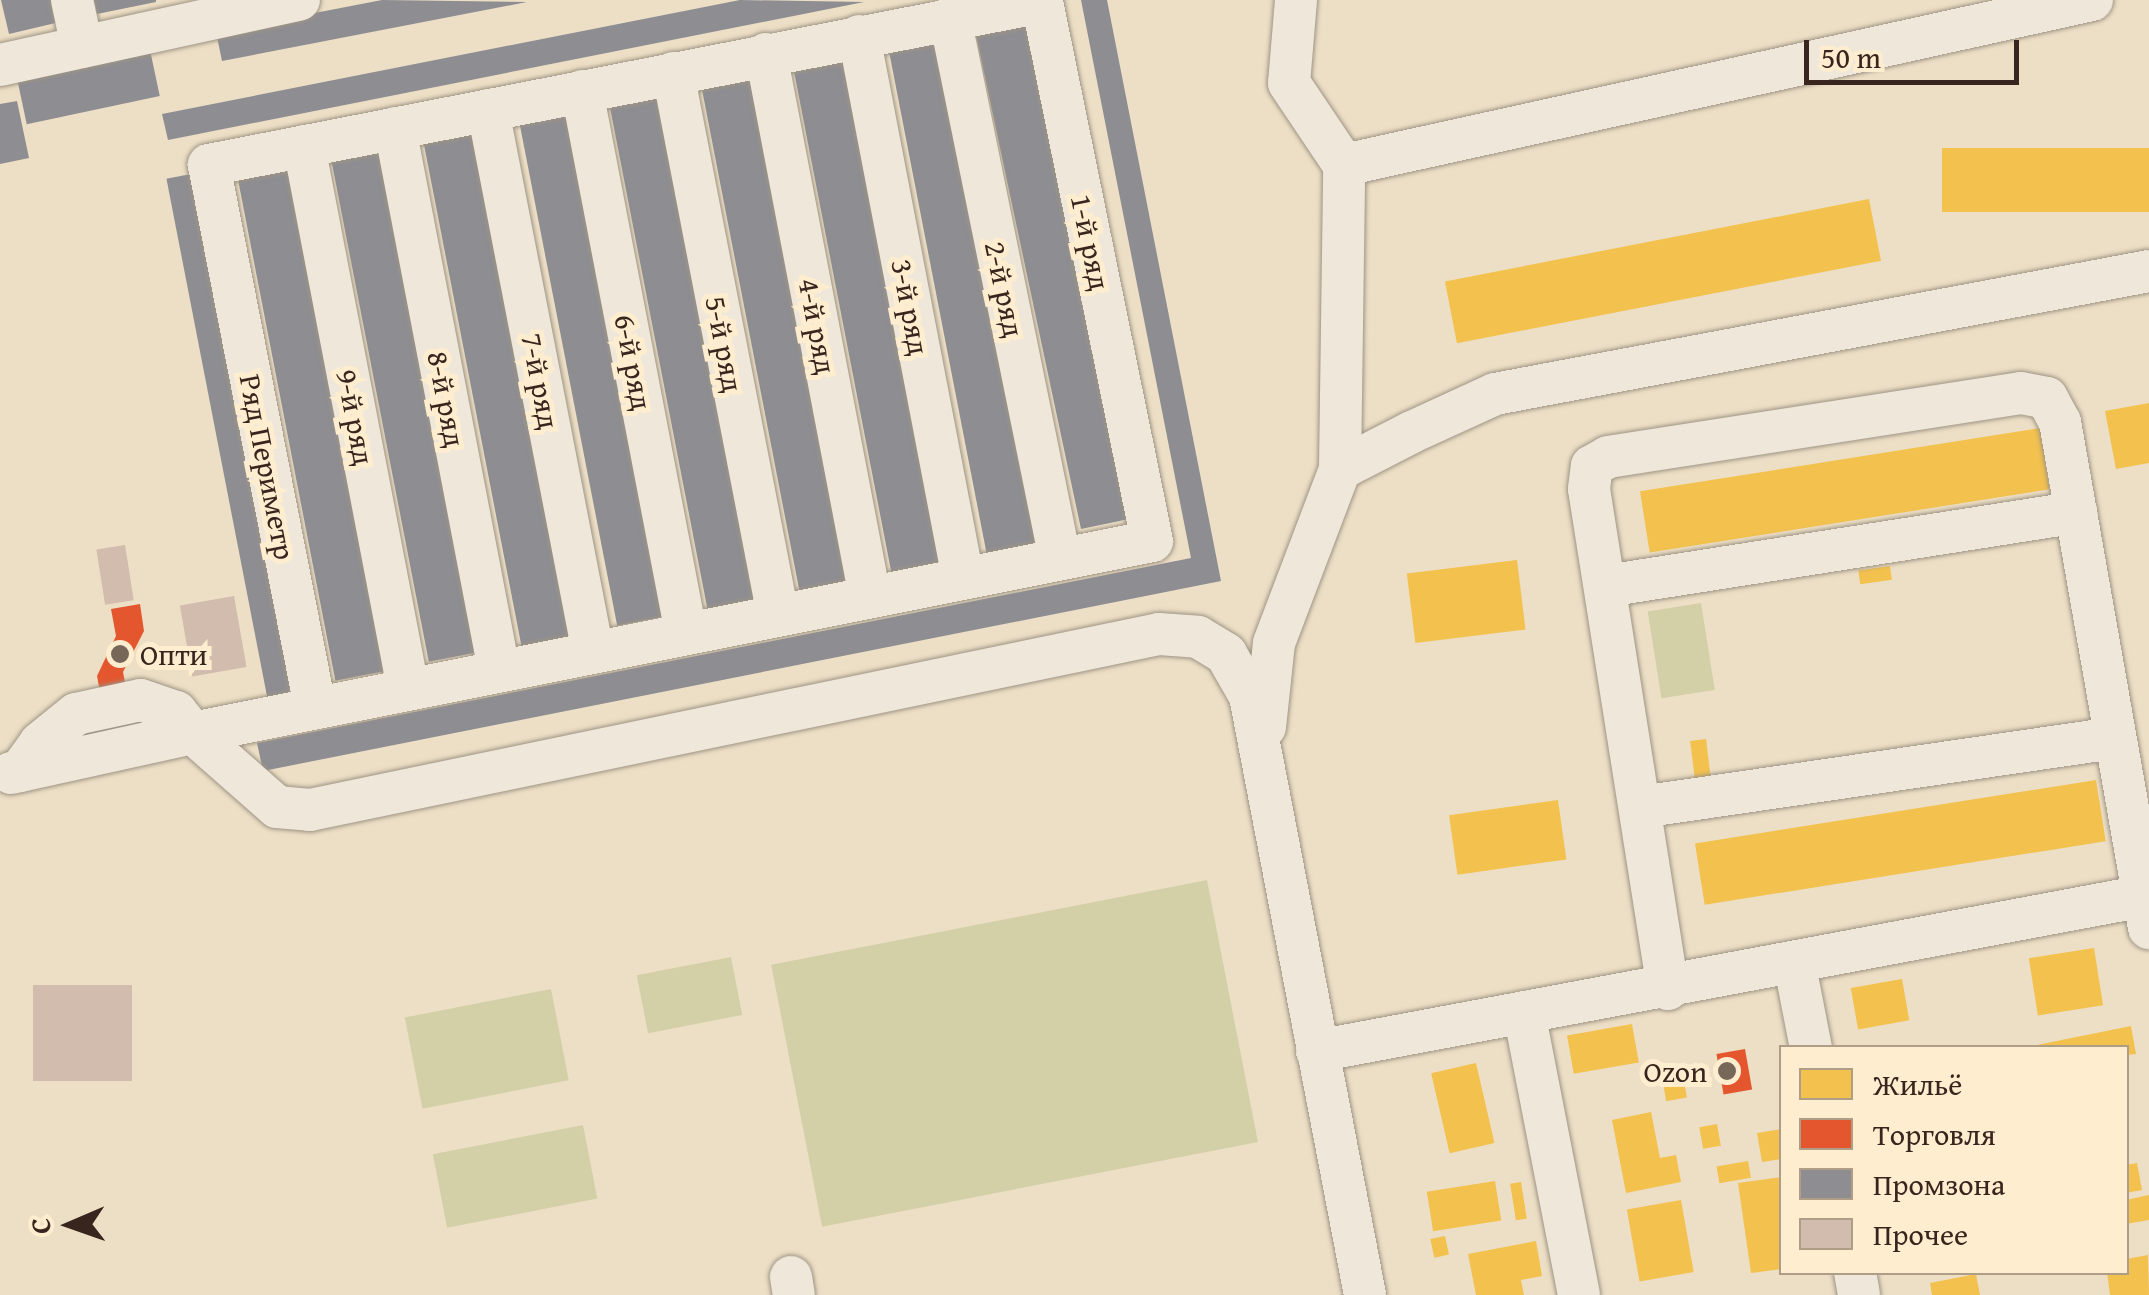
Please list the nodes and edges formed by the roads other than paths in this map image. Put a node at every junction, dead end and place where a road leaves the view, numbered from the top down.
1 (72, 0) edge
2 (1296, 0) edge
3 (2092, 0) edge
4 (285, 2) edge
5 (1006, 7) joint
6 (172, 13) edge
7 (950, 18) junction
8 (859, 36) junction
9 (82, 47) junction
10 (766, 54) junction
11 (0, 64) edge
12 (674, 73) junction
13 (582, 91) junction
14 (488, 110) junction
15 (395, 128) junction
16 (304, 146) junction
17 (1344, 164) junction
18 (2149, 272) edge
19 (1340, 469) junction
20 (2076, 512) junction
21 (1060, 559) junction
22 (963, 578) junction
23 (1606, 586) junction
24 (870, 597) junction
25 (778, 615) junction
26 (686, 633) junction
27 (592, 652) junction
28 (500, 670) junction
29 (408, 688) junction
30 (316, 707) junction
31 (193, 732) junction
32 (2115, 738) junction
33 (1262, 758) junction
34 (10, 773) edge
35 (1641, 807) junction
36 (2147, 906) edge
37 (1795, 966) junction
38 (1668, 989) junction
39 (1524, 1012) junction
40 (1810, 1045) edge
41 (1317, 1051) junction
42 (1365, 1295) edge
43 (1579, 1295) edge

1 - 9 street
2 - 17 street
3 - 17 street
4 - 6 street
5 - 7 street, Ряд Периметр
5 - 21 street, 1-й ряд
6 - 9 street
7 - 8 street, Ряд Периметр
7 - 21 street, 2-й ряд
8 - 10 street, Ряд Периметр
8 - 22 street, 3-й ряд
9 - 11 street
10 - 12 street, Ряд Периметр
10 - 24 street, 4-й ряд
12 - 13 street, Ряд Периметр
12 - 25 street, 5-й ряд
13 - 14 street, Ряд Периметр
13 - 26 street, 6-й ряд
14 - 15 street, Ряд Периметр
14 - 27 street, 7-й ряд
15 - 16 street, Ряд Периметр
15 - 28 street, 8-й ряд
16 - 29 street, 9-й ряд
16 - 30 street, Ряд Периметр
17 - 19 street
18 - 19 street
19 - 33 street
20 - 23 street
20 - 23 street
20 - 32 street
21 - 22 street
22 - 24 street
23 - 35 street
24 - 25 street
25 - 26 street
26 - 27 street
27 - 28 street
28 - 29 street
29 - 30 street
30 - 31 street
31 - 33 street
31 - 34 street
32 - 35 street
32 - 36 street
33 - 41 street
35 - 38 street
36 - 37 street
37 - 38 street
37 - 40 street
38 - 39 street
39 - 41 street
39 - 43 street
41 - 42 street

